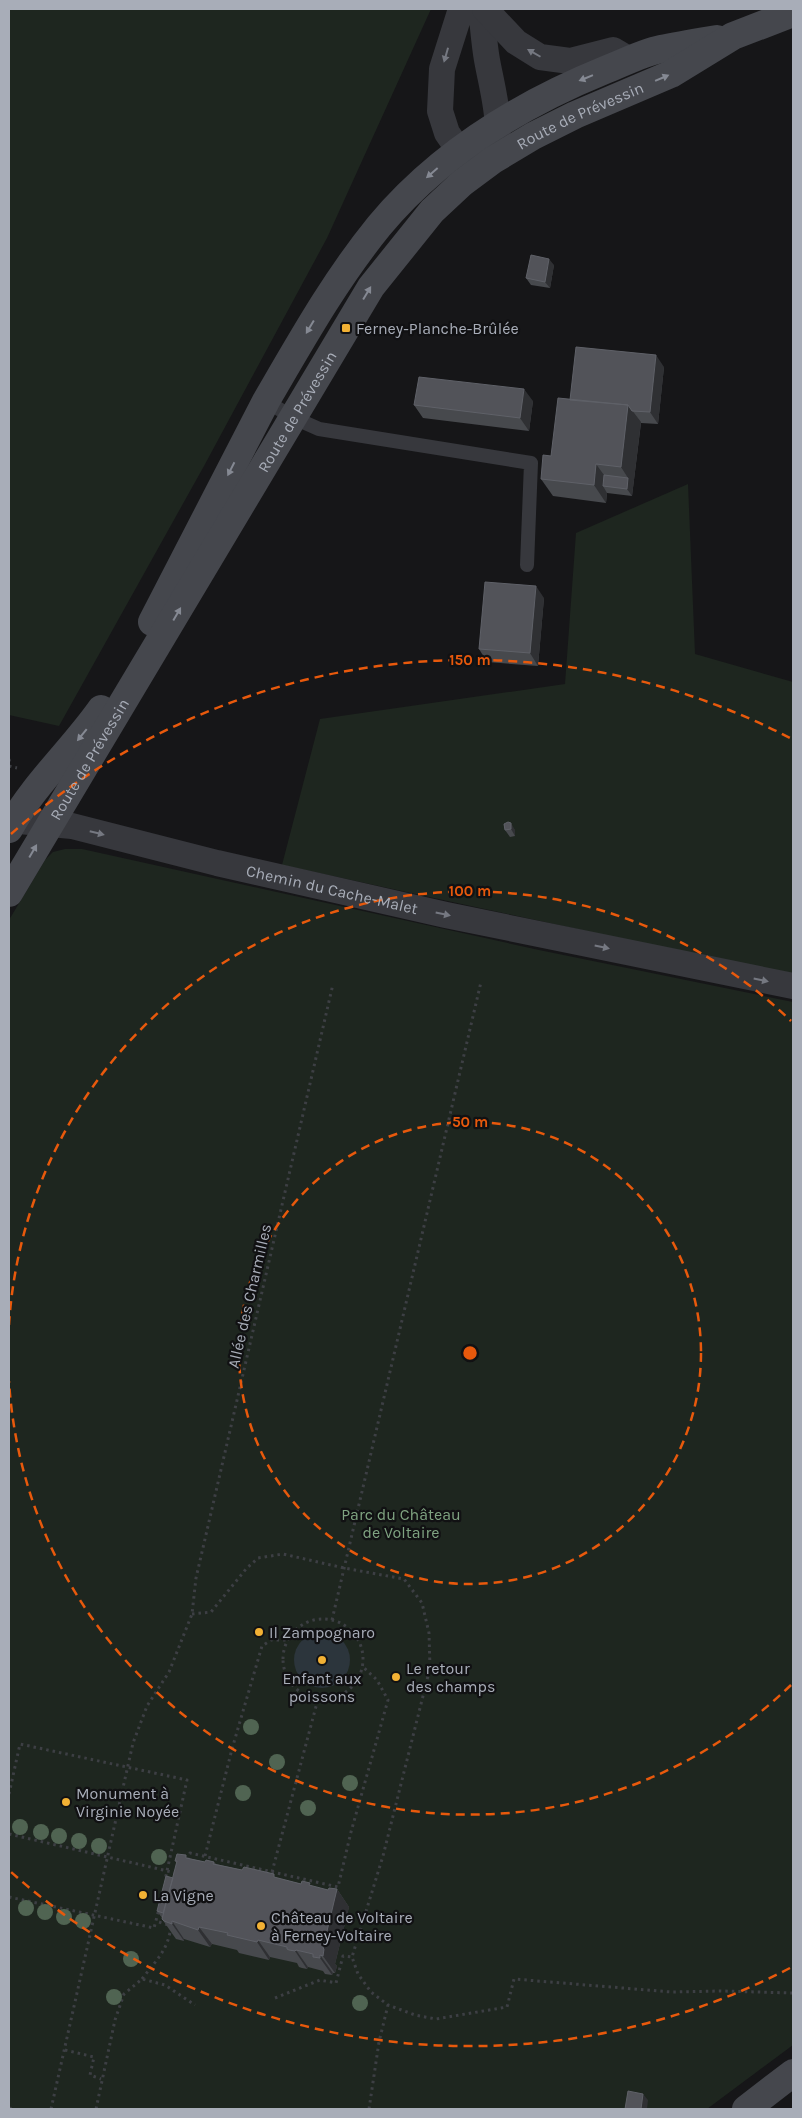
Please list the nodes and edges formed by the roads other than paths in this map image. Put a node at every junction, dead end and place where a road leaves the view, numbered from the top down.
1 (461, 9) edge
2 (483, 9) edge
3 (793, 13) edge
4 (734, 36) junction
5 (630, 60) junction
6 (499, 122) junction
7 (459, 150) junction
8 (492, 160) junction
9 (266, 401) junction
10 (292, 417) junction
11 (527, 565) dead end
12 (10, 823) edge
13 (50, 824) junction
14 (9, 894) edge
15 (793, 986) edge
16 (793, 2073) edge
17 (746, 2109) edge

1 -> 7 street
5 -> 2 street
2 - 6 street
3 - 4 main road, Route de Prévessin
4 - 5 main road, Route de Prévessin
8 -> 4 main road, Route de Prévessin
5 -> 6 main road, Route de Prévessin
6 - 7 main road, Route de Prévessin
6 - 8 street
7 - 8 street
7 -> 9 main road, Route de Prévessin
10 -> 8 main road, Route de Prévessin
9 - 10 lane
9 -> 12 main road, Route de Prévessin
10 - 11 lane
13 -> 10 main road, Route de Prévessin
12 - 13 street, Chemin du Cache-Malet
14 -> 13 main road, Route de Prévessin
13 -> 15 street, Chemin du Cache-Malet
16 - 17 main road

